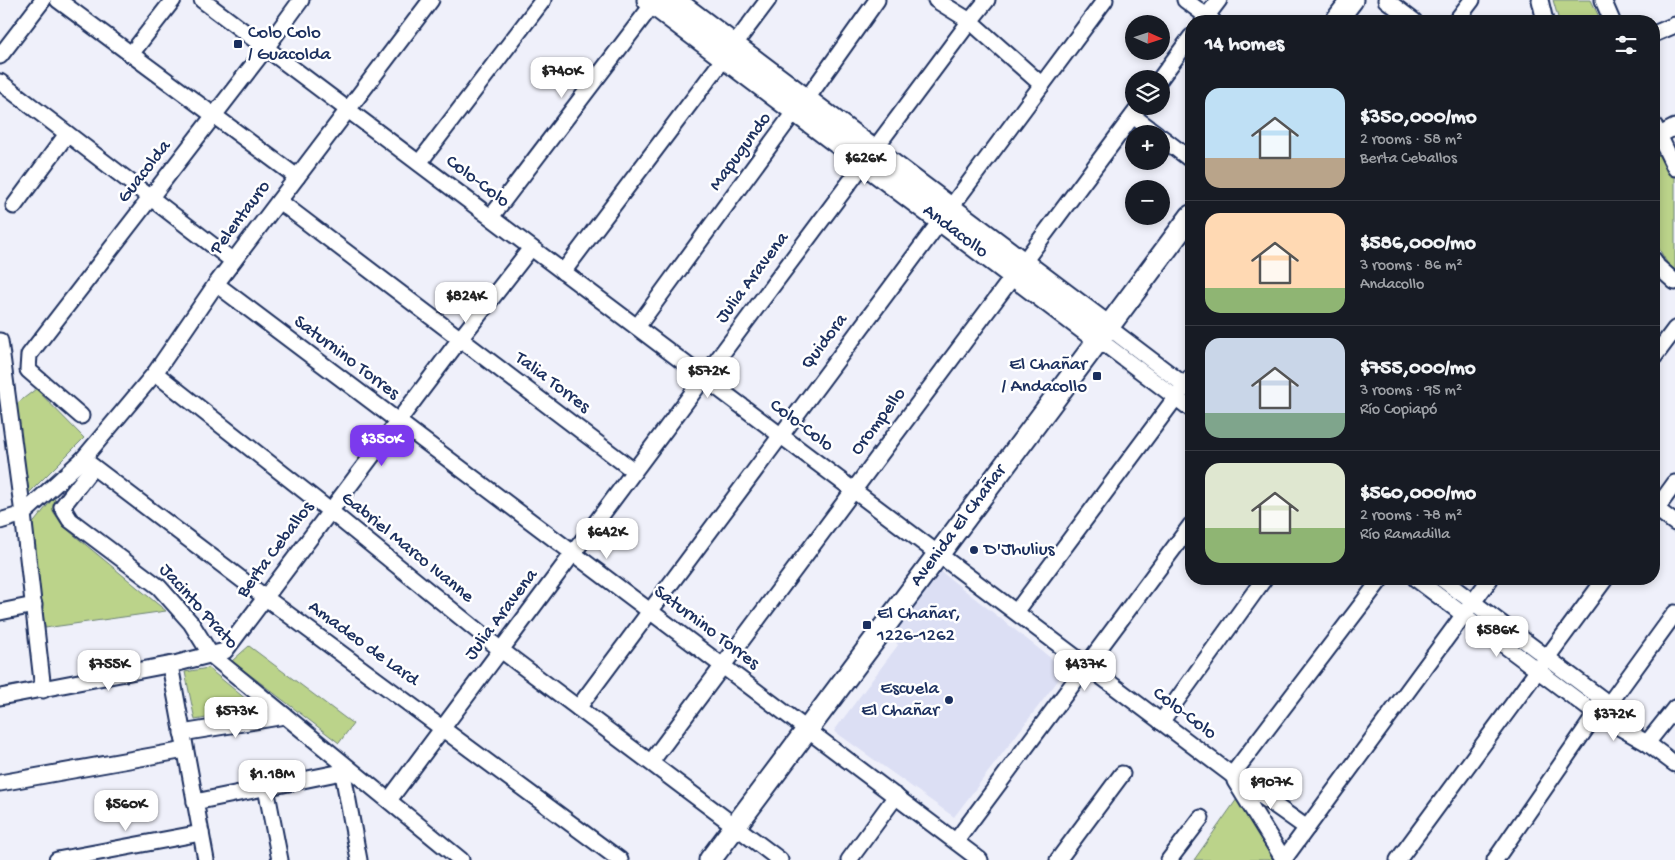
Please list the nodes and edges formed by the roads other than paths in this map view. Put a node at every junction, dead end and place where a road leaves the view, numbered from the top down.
1 (43, 0) edge
2 (58, 0) edge
3 (174, 0) edge
4 (202, 0) edge
5 (301, 0) edge
6 (431, 0) edge
7 (543, 0) edge
8 (674, 0) edge
9 (768, 0) edge
10 (877, 0) edge
11 (936, 0) edge
12 (987, 0) edge
13 (1105, 0) edge
14 (1185, 0) edge
15 (1219, 0) edge
16 (1352, 0) edge
17 (1386, 0) edge
18 (1472, 0) edge
19 (1540, 0) edge
20 (1603, 0) edge
21 (652, 1) edge
22 (1202, 15) edge
23 (1211, 15) edge
24 (1341, 15) edge
25 (1406, 15) edge
26 (1461, 15) edge
27 (1544, 15) edge
28 (1609, 15) edge
29 (970, 21) junction
30 (1675, 25) edge
31 (1660, 31) edge
32 (1185, 45) edge
33 (266, 48) junction
34 (729, 51) junction
35 (131, 54) junction
36 (0, 56) edge
37 (1167, 70) edge
38 (0, 82) edge
39 (1042, 85) junction
40 (800, 105) junction
41 (348, 110) junction
42 (1133, 115) edge
43 (1140, 115) edge
44 (214, 116) junction
45 (1149, 125) edge
46 (1675, 127) edge
47 (1660, 129) edge
48 (67, 134) junction
49 (1660, 134) edge
50 (1660, 138) edge
51 (1170, 144) edge
52 (1675, 151) edge
53 (1185, 155) edge
54 (868, 156) junction
55 (419, 163) junction
56 (1675, 168) edge
57 (297, 177) junction
58 (151, 198) junction
59 (279, 201) junction
60 (14, 206) dead end
61 (945, 214) junction
62 (491, 217) junction
63 (1185, 224) edge
64 (532, 248) junction
65 (233, 261) junction
66 (1018, 269) junction
67 (1660, 269) edge
68 (563, 272) junction
69 (1675, 282) edge
70 (216, 284) junction
71 (637, 327) junction
72 (1675, 328) edge
73 (1103, 333) junction
74 (460, 339) junction
75 (0, 342) edge
76 (1660, 349) edge
77 (155, 373) junction
78 (704, 377) junction
79 (1185, 382) edge
80 (1185, 388) edge
81 (1176, 398) junction
82 (1185, 405) edge
83 (81, 416) dead end
84 (398, 421) junction
85 (6, 427) edge
86 (781, 435) junction
87 (88, 463) junction
88 (634, 471) junction
89 (1675, 483) edge
90 (854, 490) junction
91 (1660, 502) edge
92 (330, 511) junction
93 (1660, 513) edge
94 (23, 514) junction
95 (0, 522) edge
96 (1675, 523) edge
97 (1185, 533) edge
98 (573, 553) junction
99 (938, 554) junction
100 (1260, 585) edge
101 (1375, 585) edge
102 (1424, 585) edge
103 (1450, 585) edge
104 (1486, 585) edge
105 (1601, 585) edge
106 (266, 598) junction
107 (1473, 602) junction
108 (34, 605) junction
109 (650, 611) junction
110 (0, 612) edge
111 (1016, 612) junction
112 (1675, 613) edge
113 (1464, 615) junction
114 (501, 650) junction
115 (211, 655) junction
116 (1547, 658) junction
117 (170, 665) junction
118 (723, 666) junction
119 (1086, 666) junction
120 (1538, 670) junction
121 (43, 690) junction
122 (0, 697) edge
123 (1609, 704) junction
124 (578, 708) junction
125 (1675, 708) edge
126 (1596, 714) junction
127 (285, 716) junction
128 (1161, 722) junction
129 (442, 728) junction
130 (807, 730) junction
131 (182, 733) junction
132 (1648, 743) junction
133 (185, 750) junction
134 (651, 762) junction
135 (1675, 764) edge
136 (341, 767) junction
137 (1122, 774) dead end
138 (1232, 775) junction
139 (0, 783) edge
140 (266, 788) junction
141 (896, 796) junction
142 (388, 800) junction
143 (195, 802) junction
144 (1200, 818) dead end
145 (735, 826) junction
146 (1307, 828) junction
147 (201, 833) junction
148 (956, 841) junction
149 (977, 859) edge
150 (1284, 859) edge
151 (57, 860) edge
152 (206, 860) edge
153 (280, 860) edge
154 (359, 860) edge
155 (461, 860) edge
156 (620, 860) edge
157 (710, 860) edge
158 (780, 860) edge
159 (849, 860) edge
160 (1058, 860) edge
161 (1169, 860) edge
162 (1398, 860) edge
163 (1494, 860) edge

1 - 36 street
2 - 35 street
3 - 35 street
4 - 33 street, Colo-Colo
5 - 33 street, Guacolda
6 - 41 street, Pelentauro
7 - 55 street
8 - 34 street, Andacollo
9 - 34 street
10 - 40 street, Mapugundo
11 - 29 street
12 - 29 street, Julia Aravena
13 - 39 street, Quidora
14 - 22 street
15 - 23 street
16 - 24 street
17 - 25 street
18 - 26 street
19 - 27 street
20 - 28 street
21 - 34 street, Andacollo
21 - 62 street
29 - 39 street
29 - 54 street, Julia Aravena
30 - 31 street
32 - 37 street
33 - 41 street, Colo-Colo
33 - 44 street, Guacolda
34 - 40 street, Andacollo
34 - 68 street
35 - 44 street
38 - 48 street
39 - 61 street, Quidora
40 - 54 street, Andacollo
40 - 71 street, Mapugundo
41 - 55 street, Colo-Colo
41 - 57 street, Pelentauro
42 - 66 street, Orompello
43 - 45 street
44 - 57 street
44 - 58 street, Guacolda
46 - 47 street
48 - 58 street
48 - 60 street
49 - 52 street
50 - 56 street
51 - 53 street
54 - 61 street, Andacollo
54 - 78 street, Julia Aravena
55 - 62 street, Colo-Colo
57 - 59 street, Pelentauro
58 - 65 street
58 - 83 street, Guacolda
59 - 65 street, Pelentauro
59 - 74 street, Talia Torres
61 - 66 street, Andacollo
61 - 86 street, Quidora
62 - 64 street, Colo-Colo
63 - 73 street, Avenida El Chañar
64 - 68 street, Colo-Colo
64 - 74 street, Berta Ceballos
65 - 70 street, Pelentauro
66 - 73 street, Andacollo
66 - 90 street, Orompello
67 - 69 street
68 - 71 street, Colo-Colo
70 - 77 street, Pelentauro
70 - 84 street, Saturnino Torres
71 - 78 street, Colo-Colo
72 - 76 street
73 - 79 street, Andacollo
73 - 81 street, Andacollo
73 - 99 street, Avenida El Chañar
74 - 84 street, Berta Ceballos
74 - 88 street, Talia Torres
75 - 85 street
77 - 87 street, Pelentauro
77 - 92 street, Gabriel Marco Ivanne
78 - 86 street, Colo-Colo
78 - 88 street, Julia Aravena
80 - 81 street
81 - 82 street, Andacollo
81 - 111 street
84 - 92 street, Berta Ceballos
84 - 98 street, Saturnino Torres
85 - 94 street
86 - 90 street, Colo-Colo
86 - 109 street, Quidora
87 - 94 street
87 - 106 street, Amadeo de Lard
87 - 115 street, Jacinto Prato
88 - 98 street, Julia Aravena
89 - 91 street
90 - 99 street, Colo-Colo
90 - 118 street, Orompello
92 - 106 street, Berta Ceballos
92 - 114 street, Gabriel Marco Ivanne
93 - 96 street
94 - 95 street
94 - 108 street
97 - 119 street
98 - 109 street, Saturnino Torres
98 - 114 street, Julia Aravena
99 - 111 street, Colo-Colo
99 - 130 street, Avenida El Chañar
100 - 128 street
101 - 138 street
102 - 113 street
103 - 107 street
104 - 107 street
105 - 116 street
106 - 115 street, Berta Ceballos
106 - 129 street, Amadeo de Lard
107 - 113 street
107 - 116 street
108 - 110 street
108 - 121 street
109 - 118 street, Saturnino Torres
109 - 124 street, Quidora
111 - 119 street, Colo-Colo
112 - 123 street
113 - 120 street
113 - 146 street
114 - 124 street, Gabriel Marco Ivanne
114 - 129 street, Julia Aravena
115 - 117 street, Berta Ceballos
115 - 127 street, Jacinto Prato
116 - 120 street
116 - 123 street
117 - 121 street, Berta Ceballos
117 - 131 street
118 - 130 street, Saturnino Torres
118 - 134 street, Orompello
119 - 128 street, Colo-Colo
119 - 148 street
120 - 126 street
120 - 162 street
121 - 122 street, Berta Ceballos
123 - 126 street
123 - 132 street
124 - 134 street, Gabriel Marco Ivanne
125 - 132 street
126 - 132 street
126 - 163 street
127 - 131 street
127 - 136 street, Jacinto Prato
128 - 138 street, Colo-Colo
129 - 142 street, Julia Aravena
129 - 156 street, Amadeo de Lard
130 - 141 street, Saturnino Torres
130 - 145 street, Avenida El Chañar
131 - 133 street
132 - 135 street
133 - 139 street
133 - 143 street
134 - 145 street, Gabriel Marco Ivanne
136 - 140 street
136 - 142 street, Jacinto Prato
136 - 154 street
137 - 160 street
138 - 146 street, Colo-Colo
138 - 150 street, Colo-Colo
140 - 143 street
140 - 153 street
141 - 148 street, Saturnino Torres
141 - 159 street
142 - 155 street, Jacinto Prato
143 - 147 street
144 - 161 street
145 - 157 street, Avenida El Chañar
145 - 158 street, Gabriel Marco Ivanne
146 - 150 street
147 - 151 street
147 - 152 street
148 - 149 street, Saturnino Torres

